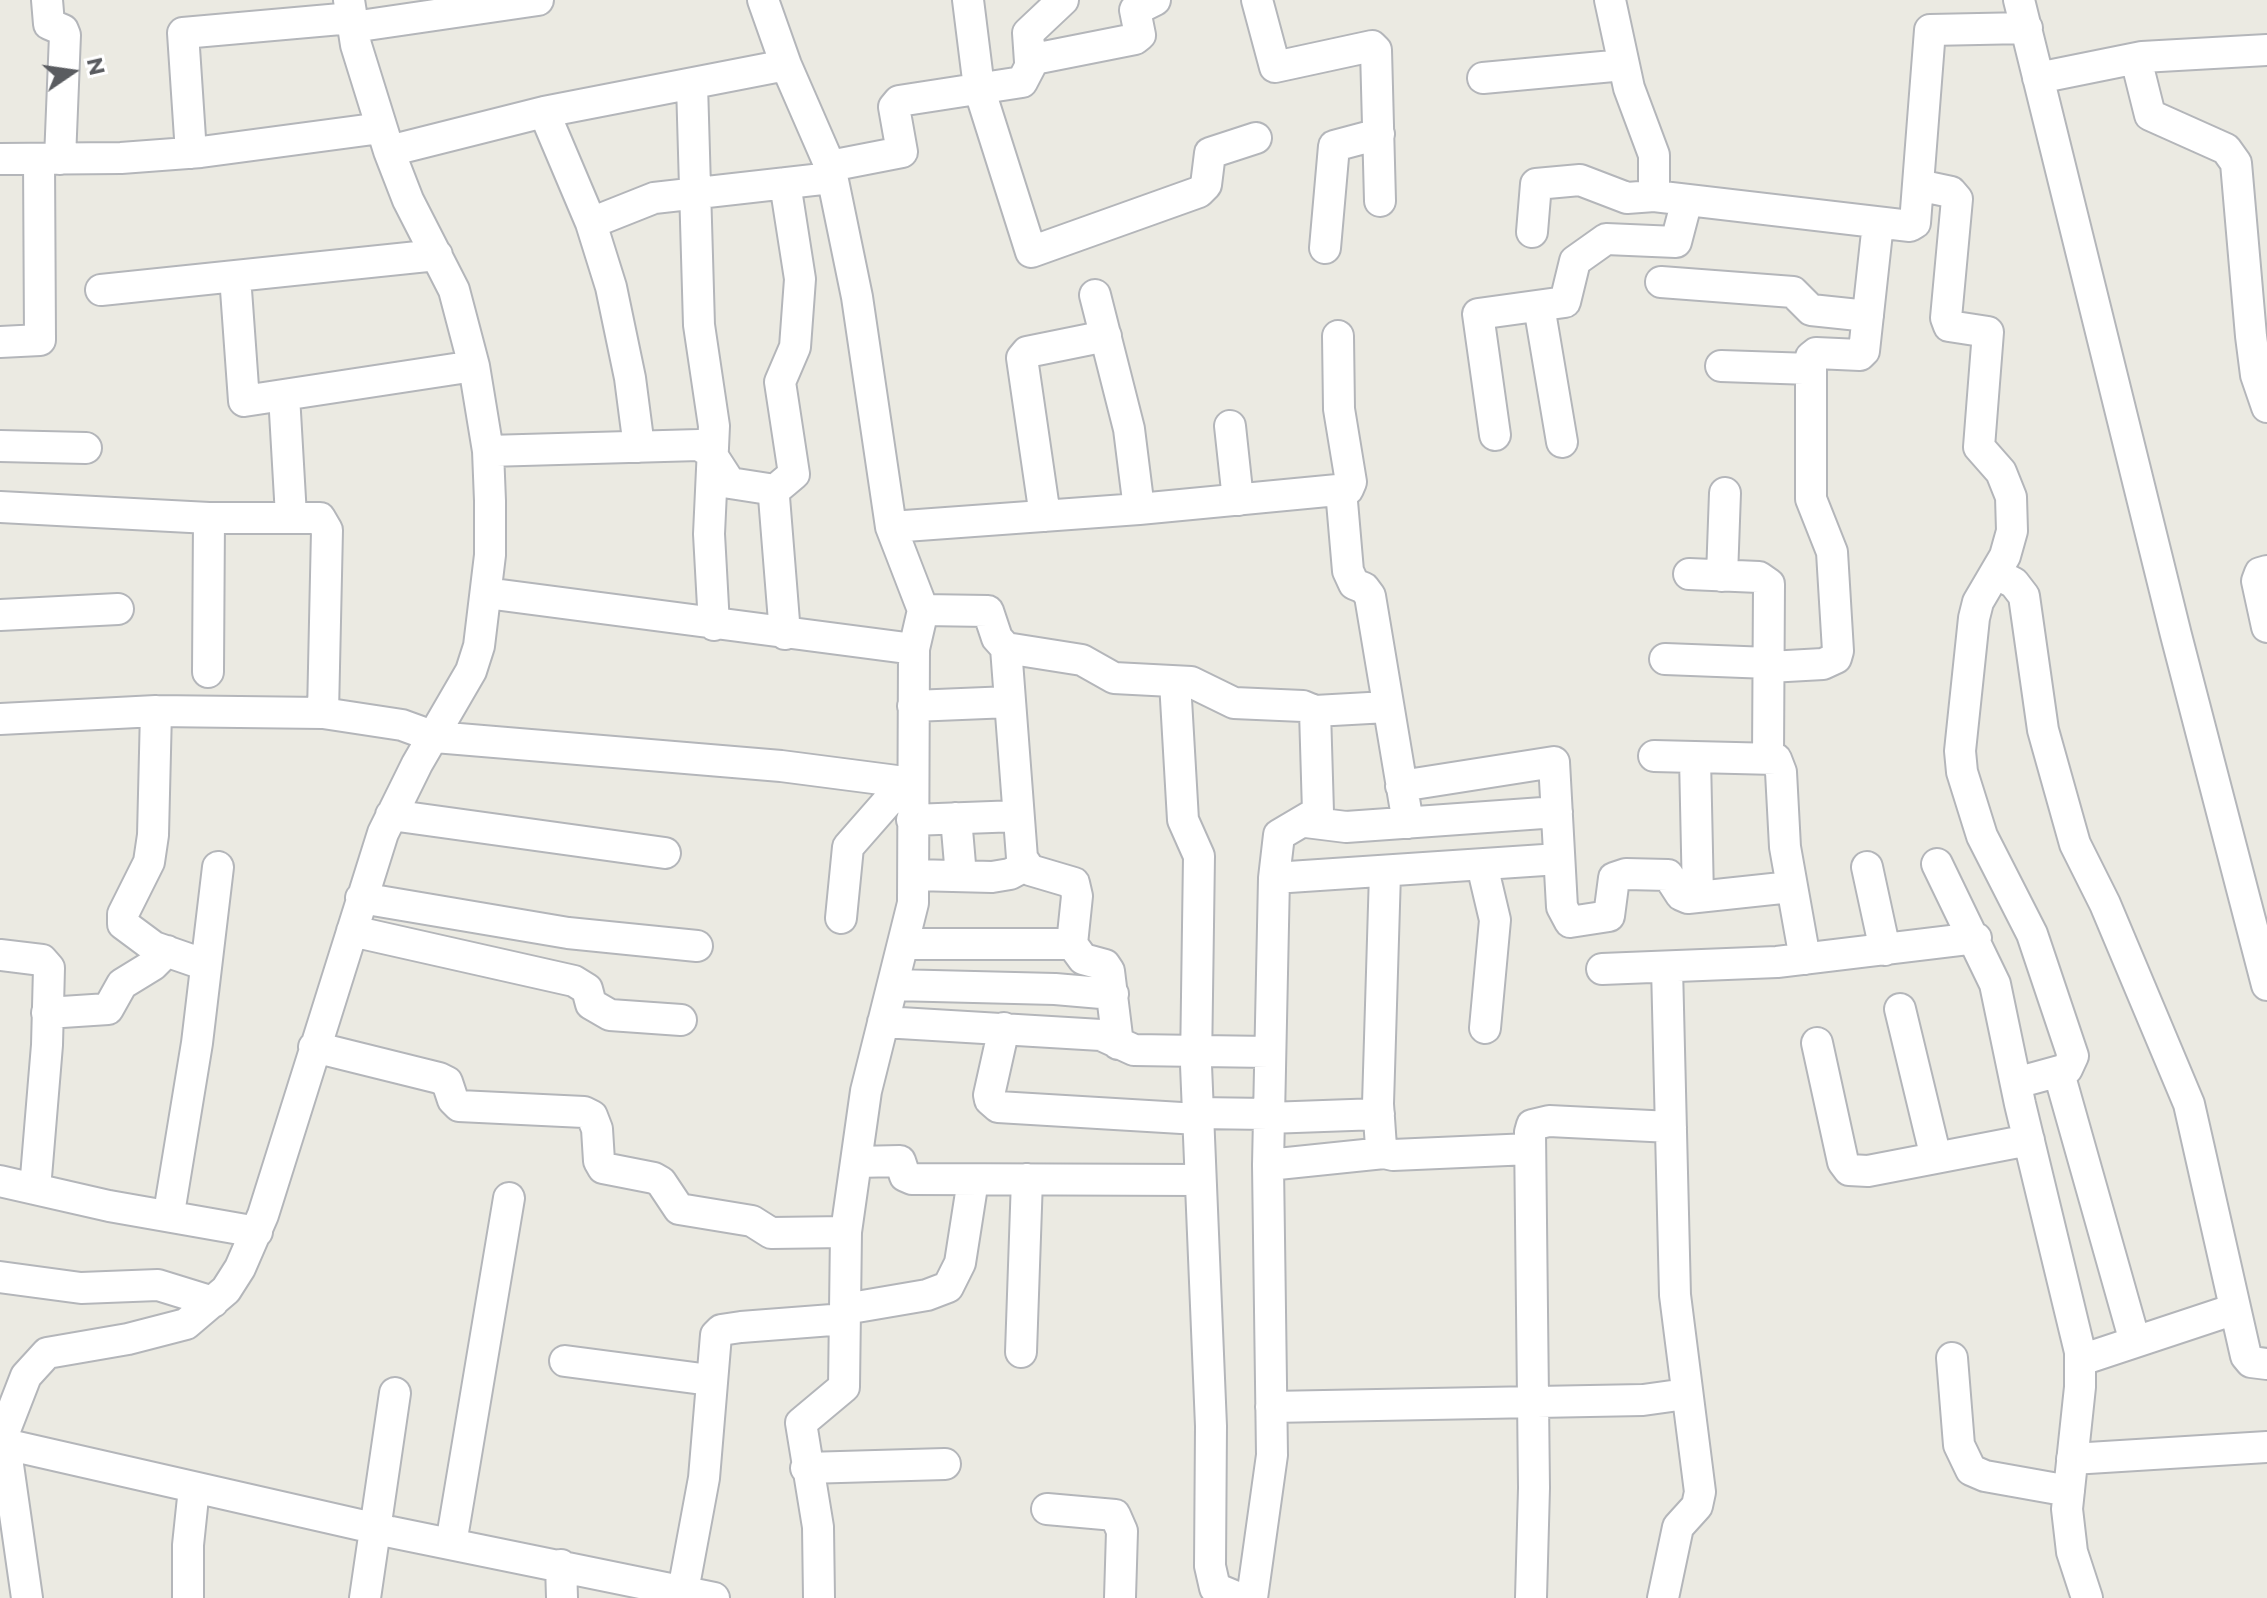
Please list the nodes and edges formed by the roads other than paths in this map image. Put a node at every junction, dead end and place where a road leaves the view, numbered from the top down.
1 (47, 0) edge
2 (763, 0) edge
3 (968, 0) edge
4 (1063, 0) edge
5 (1155, 0) edge
6 (1257, 0) edge
7 (1610, 0) edge
8 (530, 1) edge
9 (2023, 14) edge
10 (352, 15) edge
11 (2267, 50) edge
12 (2136, 59) junction
13 (1030, 62) junction
14 (786, 65) junction
15 (1624, 65) junction
16 (1483, 78) dead end
17 (2038, 78) junction
18 (692, 84) junction
19 (979, 88) junction
20 (544, 112) junction
21 (1379, 134) junction
22 (1256, 138) dead end
23 (385, 139) junction
24 (191, 153) junction
25 (0, 159) edge
26 (50, 160) junction
27 (831, 172) junction
28 (785, 183) junction
29 (1918, 185) junction
30 (693, 191) junction
31 (1654, 196) junction
32 (1687, 200) junction
33 (1380, 201) dead end
34 (591, 223) junction
35 (1878, 223) junction
36 (1532, 232) dead end
37 (1325, 248) dead end
38 (437, 255) junction
39 (235, 276) junction
40 (1661, 282) dead end
41 (101, 290) dead end
42 (1095, 295) dead end
43 (1539, 306) junction
44 (1868, 316) junction
45 (1106, 336) junction
46 (1338, 336) dead end
47 (0, 342) edge
48 (474, 366) junction
49 (1721, 366) dead end
50 (1811, 369) junction
51 (284, 395) junction
52 (2267, 407) edge
53 (1230, 426) dead end
54 (1495, 435) dead end
55 (1562, 442) dead end
56 (0, 446) edge
57 (639, 447) junction
58 (86, 448) dead end
59 (488, 451) junction
60 (710, 452) junction
61 (775, 490) junction
62 (1341, 490) junction
63 (1725, 493) dead end
64 (1238, 500) junction
65 (0, 507) edge
66 (1139, 509) junction
67 (291, 516) junction
68 (1045, 516) junction
69 (209, 518) junction
70 (891, 527) junction
71 (2267, 571) edge
72 (1689, 574) dead end
73 (1997, 574) junction
74 (1722, 576) junction
75 (486, 593) junction
76 (118, 609) dead end
77 (923, 610) junction
78 (0, 615) edge
79 (714, 625) junction
80 (2267, 627) edge
81 (785, 634) junction
82 (1006, 648) junction
83 (914, 649) junction
84 (1665, 659) dead end
85 (1769, 665) junction
86 (208, 672) dead end
87 (1175, 682) junction
88 (1010, 702) junction
89 (913, 706) junction
90 (1387, 707) junction
91 (156, 711) junction
92 (1315, 711) junction
93 (323, 713) junction
94 (0, 719) edge
95 (435, 737) junction
96 (1654, 756) dead end
97 (1768, 757) junction
98 (1695, 758) junction
99 (908, 783) junction
100 (1401, 786) junction
101 (1557, 812) junction
102 (391, 815) junction
103 (1018, 816) junction
104 (956, 818) junction
105 (912, 820) junction
106 (1306, 822) junction
107 (1408, 823) junction
108 (665, 853) dead end
109 (1559, 859) junction
110 (1937, 864) dead end
111 (1482, 865) junction
112 (1025, 866) junction
113 (218, 867) dead end
114 (1867, 867) dead end
115 (1385, 873) junction
116 (914, 875) junction
117 (961, 876) junction
118 (1274, 878) junction
119 (1791, 887) junction
120 (1698, 897) junction
121 (361, 898) junction
122 (841, 918) dead end
123 (352, 931) junction
124 (1976, 938) junction
125 (903, 944) junction
126 (1072, 944) junction
127 (697, 946) dead end
128 (1885, 950) junction
129 (167, 951) junction
130 (2263, 954) edge
131 (0, 955) edge
132 (1805, 959) junction
133 (206, 965) junction
134 (1667, 967) junction
135 (1602, 969) dead end
136 (893, 985) junction
137 (2267, 985) edge
138 (1113, 994) junction
139 (1900, 1009) dead end
140 (47, 1013) junction
141 (681, 1020) dead end
142 (883, 1022) junction
143 (1004, 1028) junction
144 (1485, 1028) dead end
145 (1817, 1043) dead end
146 (1118, 1044) junction
147 (314, 1047) junction
148 (1196, 1052) junction
149 (1269, 1052) junction
150 (2059, 1073) junction
151 (2016, 1083) junction
152 (1379, 1114) junction
153 (1198, 1116) junction
154 (1268, 1116) junction
155 (1671, 1127) junction
156 (2029, 1140) junction
157 (1530, 1149) junction
158 (1384, 1153) junction
159 (1936, 1158) junction
160 (856, 1162) junction
161 (1268, 1165) junction
162 (1027, 1179) junction
163 (973, 1180) junction
164 (1200, 1180) junction
165 (0, 1181) edge
166 (35, 1189) junction
167 (509, 1198) dead end
168 (169, 1213) junction
169 (257, 1232) junction
170 (846, 1232) junction
171 (0, 1277) edge
172 (213, 1302) junction
173 (845, 1314) junction
174 (2247, 1319) edge
175 (2135, 1342) junction
176 (1021, 1352) dead end
177 (1952, 1358) dead end
178 (2081, 1360) junction
179 (565, 1361) dead end
180 (2267, 1364) edge
181 (710, 1380) junction
182 (395, 1393) dead end
183 (1686, 1394) junction
184 (1533, 1401) junction
185 (1271, 1407) junction
186 (3, 1434) edge
187 (2267, 1447) edge
188 (2072, 1459) junction
189 (945, 1464) dead end
190 (806, 1468) junction
191 (194, 1488) junction
192 (2069, 1491) junction
193 (1047, 1509) dead end
194 (375, 1528) junction
195 (451, 1544) junction
196 (561, 1565) junction
197 (683, 1591) junction
198 (27, 1598) edge
199 (188, 1598) edge
200 (365, 1598) edge
201 (562, 1598) edge
202 (714, 1598) edge
203 (819, 1598) edge
204 (1120, 1598) edge
205 (1239, 1598) edge
206 (1252, 1598) edge
207 (1531, 1598) edge
208 (1663, 1598) edge
209 (2087, 1598) edge

1 - 26 street
2 - 14 street
3 - 19 street
4 - 13 street
5 - 13 street
6 - 21 street
7 - 15 street
8 - 10 street
9 - 17 street
9 - 29 street
10 - 23 street
10 - 24 street
11 - 12 street
12 - 17 street
12 - 52 street
13 - 19 street
14 - 18 street
14 - 27 street
15 - 16 street
15 - 31 street
17 - 130 street
18 - 20 street
18 - 30 street
19 - 22 street
19 - 27 street
20 - 23 street
20 - 34 street
21 - 33 street
21 - 37 street
23 - 24 street
23 - 38 street
24 - 26 street
25 - 26 street
26 - 47 street
27 - 28 street
27 - 70 street
28 - 30 street
28 - 61 street
29 - 35 street
29 - 73 street
30 - 34 street
30 - 60 street
31 - 32 street
31 - 36 street
32 - 35 street
32 - 43 street
34 - 57 street
35 - 44 street
38 - 39 street
38 - 48 street
39 - 41 street
39 - 51 street
40 - 44 street
42 - 45 street
43 - 54 street
43 - 55 street
44 - 50 street
45 - 66 street
45 - 68 street
46 - 62 street
48 - 51 street
48 - 59 street
49 - 50 street
50 - 85 street
51 - 67 street
53 - 64 street
56 - 58 street
57 - 59 street
57 - 60 street
59 - 75 street
60 - 61 street
60 - 79 street
61 - 81 street
62 - 64 street
62 - 90 street
63 - 74 street
64 - 66 street
65 - 69 street
66 - 68 street
67 - 69 street
67 - 93 street
68 - 70 street
69 - 86 street
70 - 77 street
71 - 80 street
72 - 74 street
73 - 150 street
73 - 174 street
74 - 85 street
75 - 79 street
75 - 95 street
76 - 78 street
77 - 82 street
77 - 83 street
79 - 81 street
81 - 83 street
82 - 87 street
82 - 88 street
83 - 89 street
84 - 85 street
85 - 97 street
87 - 92 street
87 - 148 street
88 - 89 street
88 - 103 street
89 - 99 street
90 - 92 street
90 - 100 street
91 - 93 street
91 - 94 street
91 - 129 street
92 - 106 street
93 - 95 street
95 - 99 street
95 - 102 street
96 - 98 street
97 - 98 street
97 - 119 street
98 - 120 street
99 - 105 street
99 - 122 street
100 - 101 street
100 - 107 street
101 - 107 street
101 - 109 street
102 - 108 street
102 - 121 street
103 - 104 street
103 - 112 street
104 - 105 street
104 - 117 street
105 - 116 street
106 - 107 street
106 - 118 street
109 - 111 street
109 - 120 street
110 - 124 street
111 - 115 street
111 - 144 street
112 - 117 street
112 - 126 street
113 - 133 street
114 - 128 street
115 - 118 street
115 - 152 street
116 - 117 street
116 - 125 street
118 - 149 street
119 - 120 street
119 - 132 street
121 - 123 street
121 - 127 street
123 - 141 street
123 - 147 street
124 - 128 street
124 - 151 street
125 - 126 street
125 - 136 street
126 - 138 street
128 - 132 street
129 - 133 street
129 - 140 street
130 - 137 street
131 - 140 street
132 - 134 street
133 - 168 street
134 - 135 street
134 - 155 street
136 - 138 street
136 - 142 street
138 - 146 street
139 - 159 street
140 - 166 street
142 - 143 street
142 - 160 street
143 - 146 street
143 - 153 street
145 - 159 street
146 - 148 street
147 - 169 street
147 - 170 street
148 - 149 street
148 - 153 street
149 - 154 street
150 - 151 street
150 - 175 street
151 - 156 street
152 - 154 street
152 - 158 street
153 - 154 street
153 - 164 street
154 - 161 street
155 - 157 street
155 - 183 street
156 - 159 street
156 - 178 street
157 - 158 street
157 - 184 street
158 - 161 street
160 - 163 street
160 - 170 street
161 - 185 street
162 - 163 street
162 - 164 street
162 - 176 street
163 - 173 street
164 - 205 street
165 - 166 street
166 - 168 street
167 - 195 street
168 - 169 street
169 - 172 street
170 - 173 street
171 - 172 street
172 - 186 street
173 - 181 street
173 - 190 street
174 - 175 street
174 - 180 street
175 - 178 street
177 - 192 street
178 - 188 street
179 - 181 street
181 - 197 street
182 - 194 street
183 - 184 street
183 - 208 street
184 - 185 street
184 - 207 street
185 - 206 street
186 - 191 street
186 - 198 street
187 - 188 street
188 - 192 street
189 - 190 street
190 - 203 street
191 - 194 street
191 - 199 street
192 - 209 street
193 - 204 street
194 - 195 street
194 - 200 street
195 - 196 street
196 - 197 street
196 - 201 street
197 - 202 street

